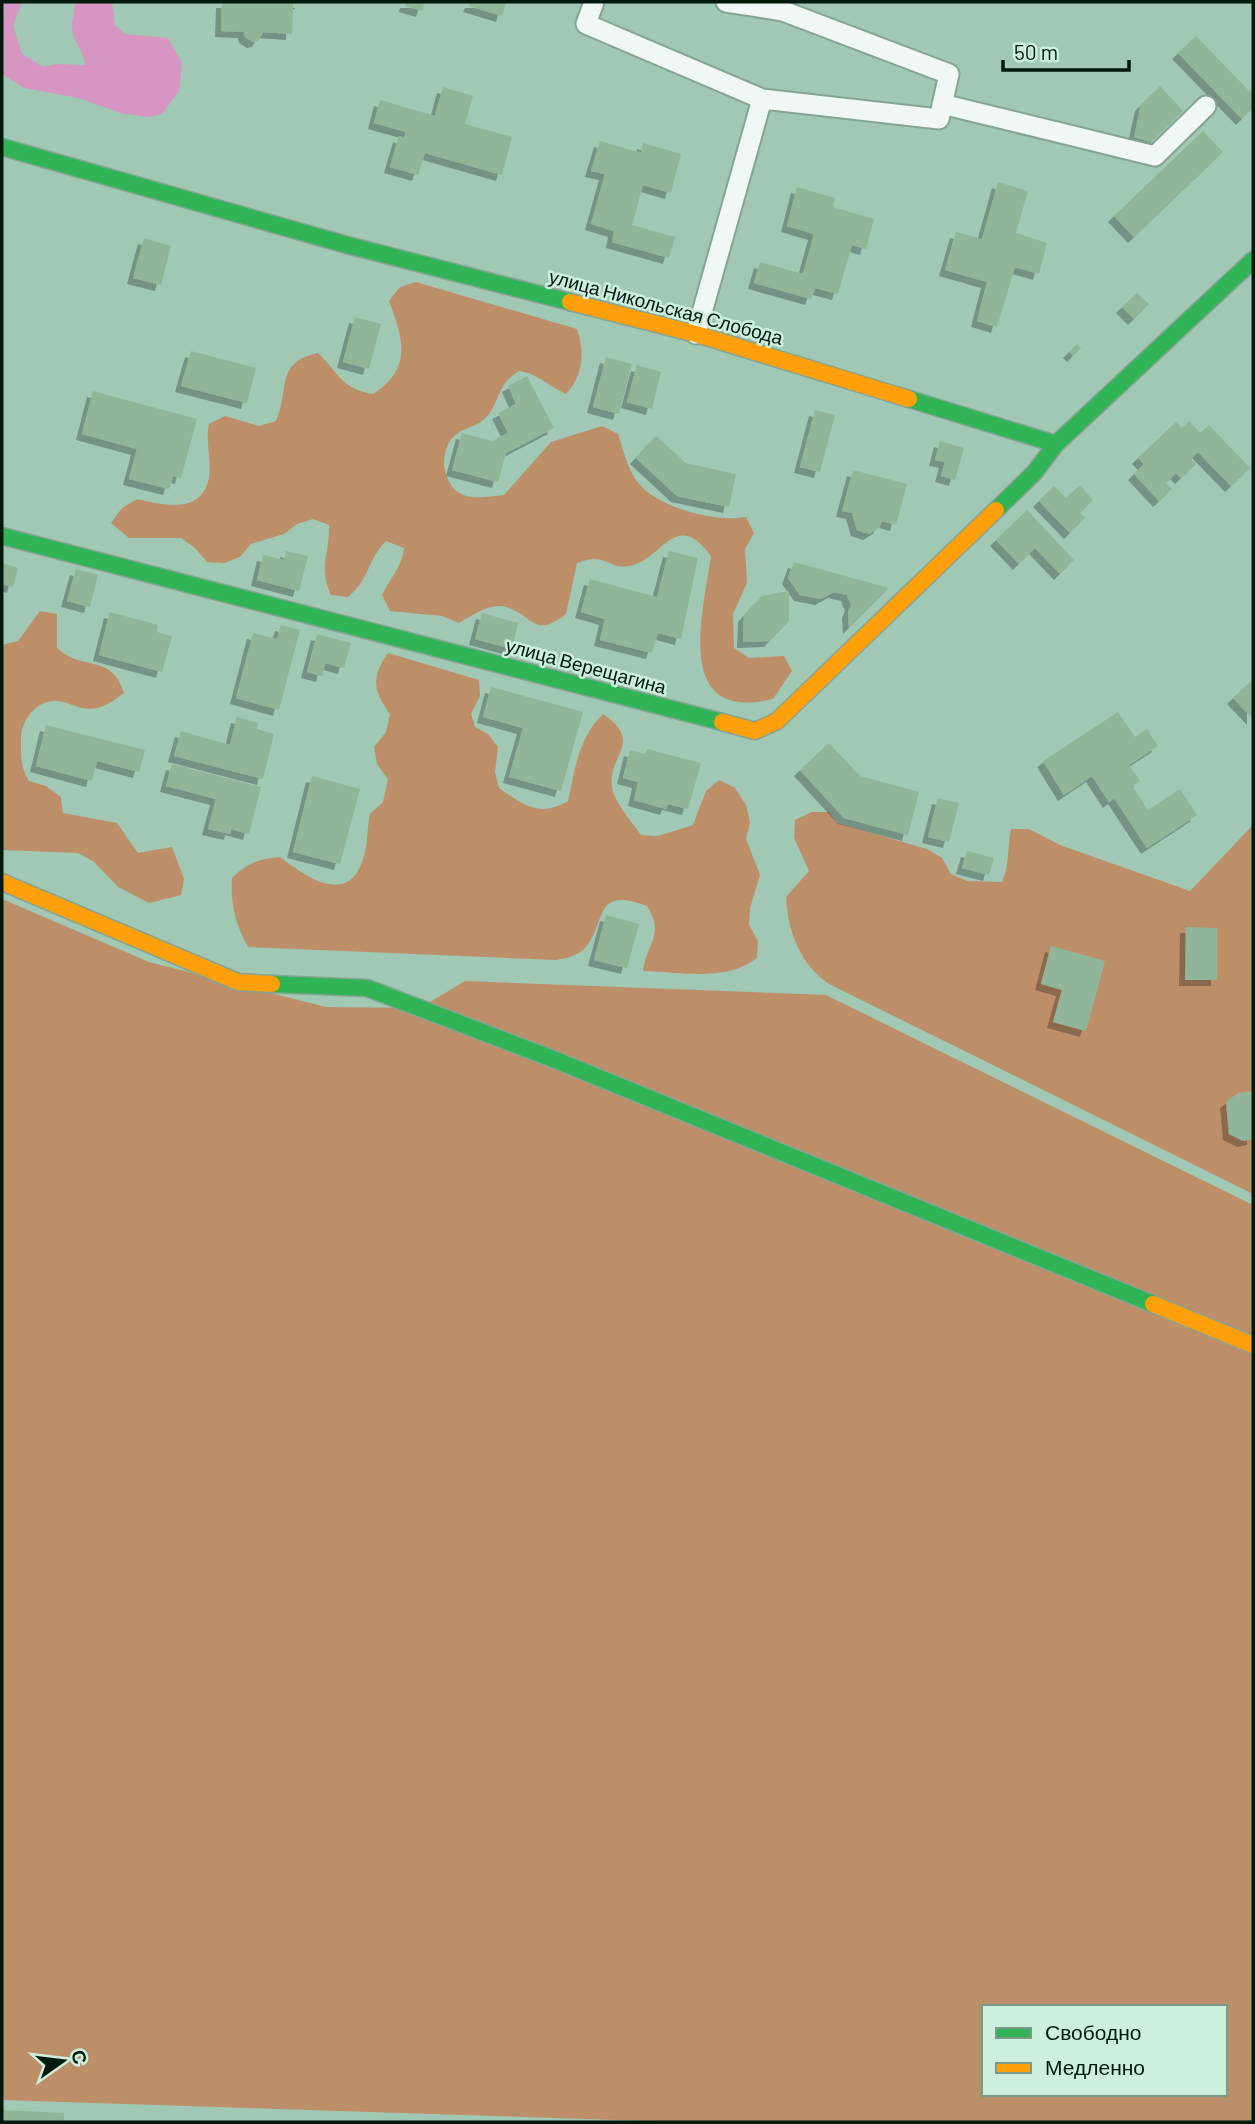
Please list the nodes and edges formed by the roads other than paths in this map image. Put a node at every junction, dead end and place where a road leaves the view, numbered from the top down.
1 (594, 2) edge
2 (726, 2) edge
3 (762, 99) junction
4 (942, 104) junction
5 (1206, 106) dead end
6 (2, 147) edge
7 (1253, 260) edge
8 (696, 334) junction
9 (1056, 444) junction
10 (2, 536) edge
11 (2, 882) edge
12 (1253, 1345) edge

1 - 3 street
2 - 4 street
3 - 4 street
3 - 8 street
4 - 5 street
6 - 8 street, улица Никольская Слобода
7 - 9 street
8 - 9 street, улица Никольская Слобода
9 - 10 street, улица Верещагина
11 - 12 street

